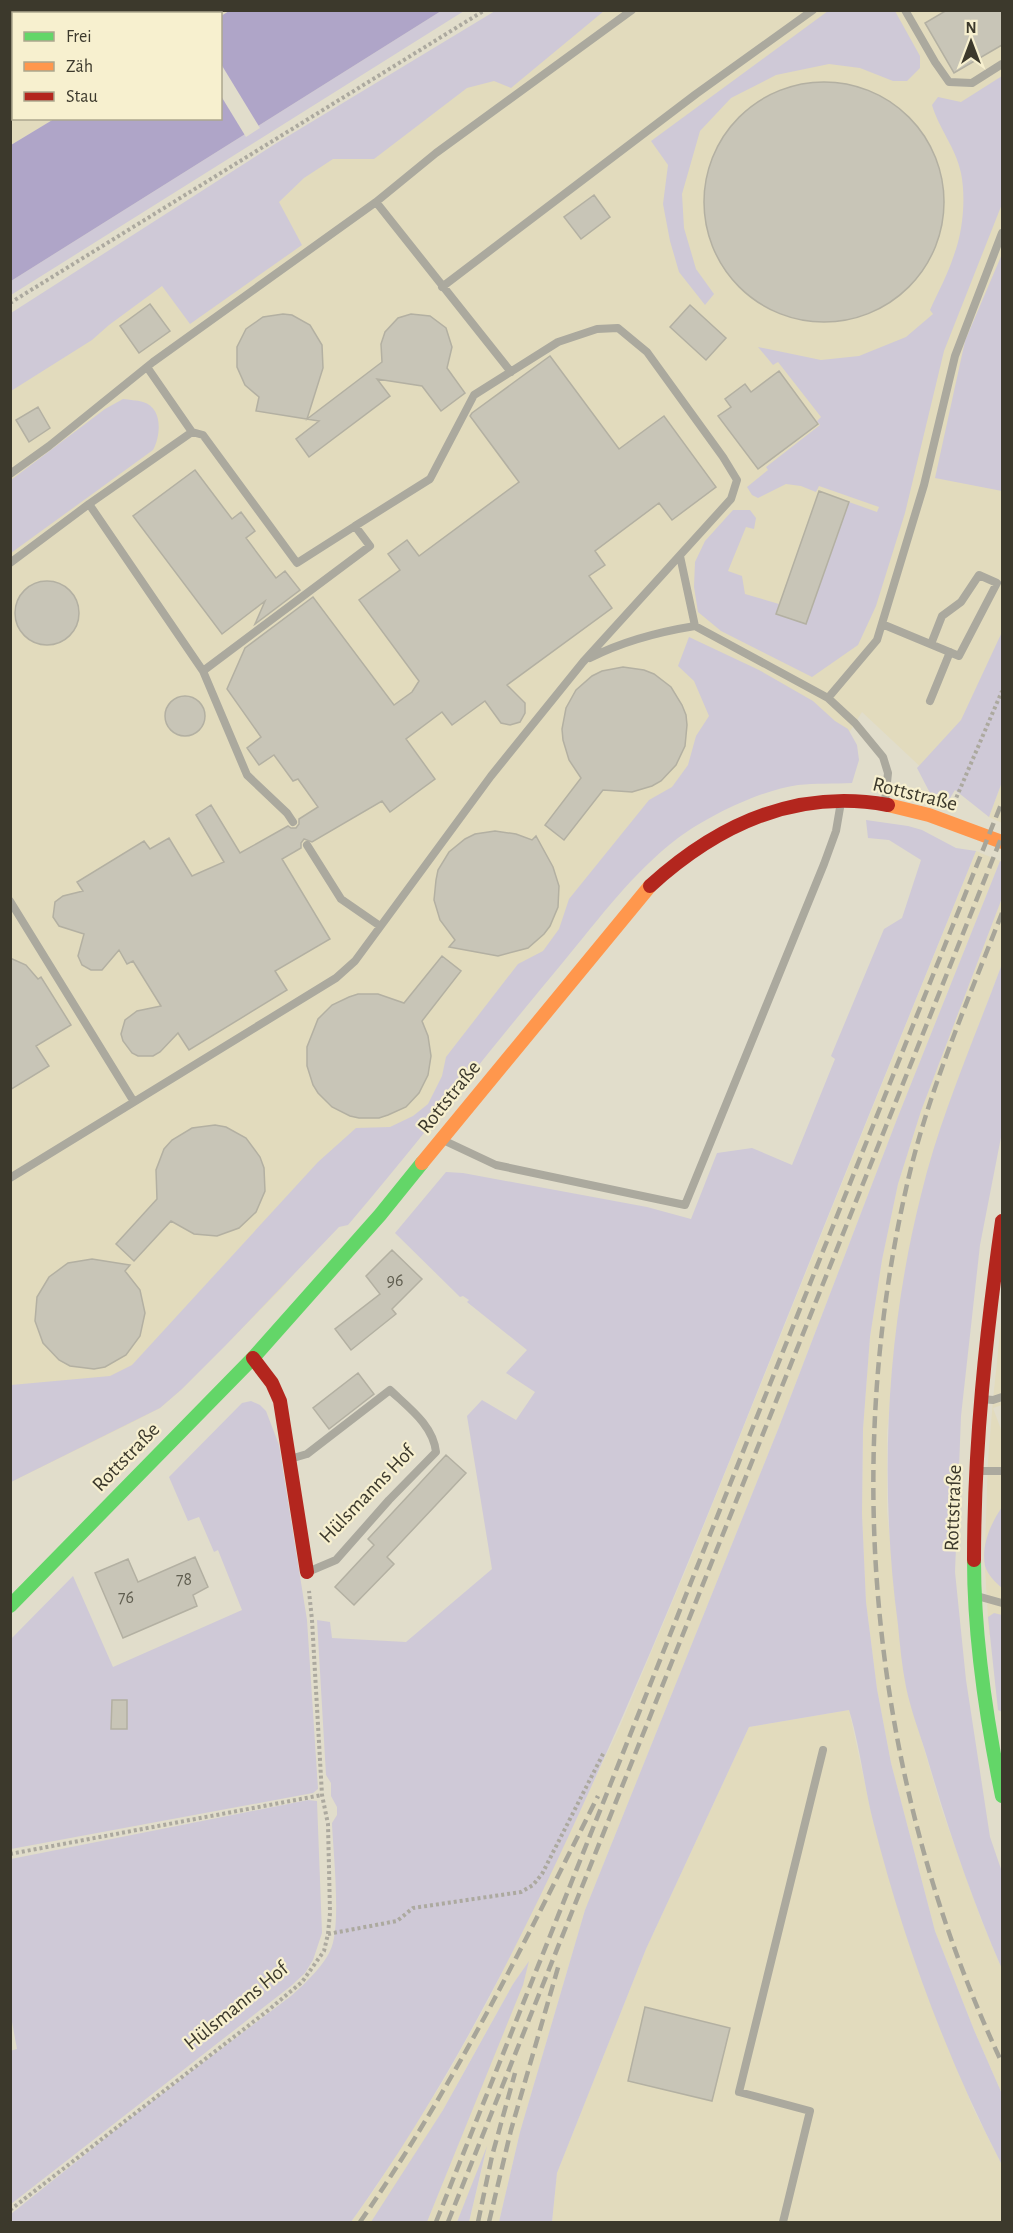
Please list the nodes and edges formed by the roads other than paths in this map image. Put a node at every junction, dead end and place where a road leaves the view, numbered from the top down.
1 (633, 10) edge
2 (813, 10) edge
3 (904, 10) edge
4 (1002, 64) edge
5 (376, 202) junction
6 (1002, 232) edge
7 (442, 287) junction
8 (147, 367) junction
9 (511, 372) junction
10 (192, 432) junction
11 (10, 474) edge
12 (89, 504) junction
13 (355, 526) junction
14 (680, 556) junction
15 (10, 563) edge
16 (882, 624) junction
17 (695, 626) junction
18 (931, 644) junction
19 (951, 652) junction
20 (583, 662) junction
21 (202, 671) junction
22 (828, 698) junction
23 (930, 701) dead end
24 (841, 801) junction
25 (885, 804) junction
26 (293, 822) dead end
27 (1002, 842) edge
28 (307, 845) dead end
29 (10, 901) edge
30 (380, 926) junction
31 (134, 1102) junction
32 (442, 1140) junction
33 (10, 1178) edge
34 (1002, 1221) edge
35 (999, 1260) edge
36 (253, 1358) junction
37 (1002, 1397) edge
38 (980, 1399) junction
39 (290, 1460) junction
40 (974, 1471) junction
41 (1002, 1471) edge
42 (307, 1572) joint
43 (973, 1595) junction
44 (1002, 1603) edge
45 (10, 1606) edge
46 (823, 1750) dead end
47 (1002, 1796) edge
48 (783, 2223) edge

1 - 5 lane
2 - 7 lane
3 - 4 lane
5 - 7 lane
5 - 8 lane
6 - 16 lane
7 - 9 lane
8 - 10 lane
8 - 11 lane
9 - 13 lane
9 - 14 lane
10 - 12 lane
10 - 13 lane
12 - 15 lane
12 - 21 lane
13 - 21 lane
14 - 17 lane
14 - 20 lane
16 - 18 lane
16 - 22 lane
17 - 20 lane
17 - 22 lane
18 - 19 lane
18 - 19 lane
19 - 23 lane
20 - 30 lane
21 - 26 lane
22 - 25 lane
24 - 25 street, Rottstraße
24 - 32 street, Rottstraße
24 - 32 lane
25 - 27 street, Rottstraße
28 - 30 lane
29 - 31 lane
30 - 31 lane
31 - 33 lane
32 - 36 street, Rottstraße
34 - 35 street, Rottstraße
35 - 38 street, Rottstraße
36 - 39 street, Hülsmanns Hof
36 - 45 street, Rottstraße
37 - 38 lane
38 - 40 street, Rottstraße
39 - 42 street, Hülsmanns Hof
39 - 42 lane, Hülsmanns Hof
40 - 41 lane
40 - 43 street, Rottstraße
43 - 44 lane
43 - 47 street, Rottstraße
46 - 48 lane

